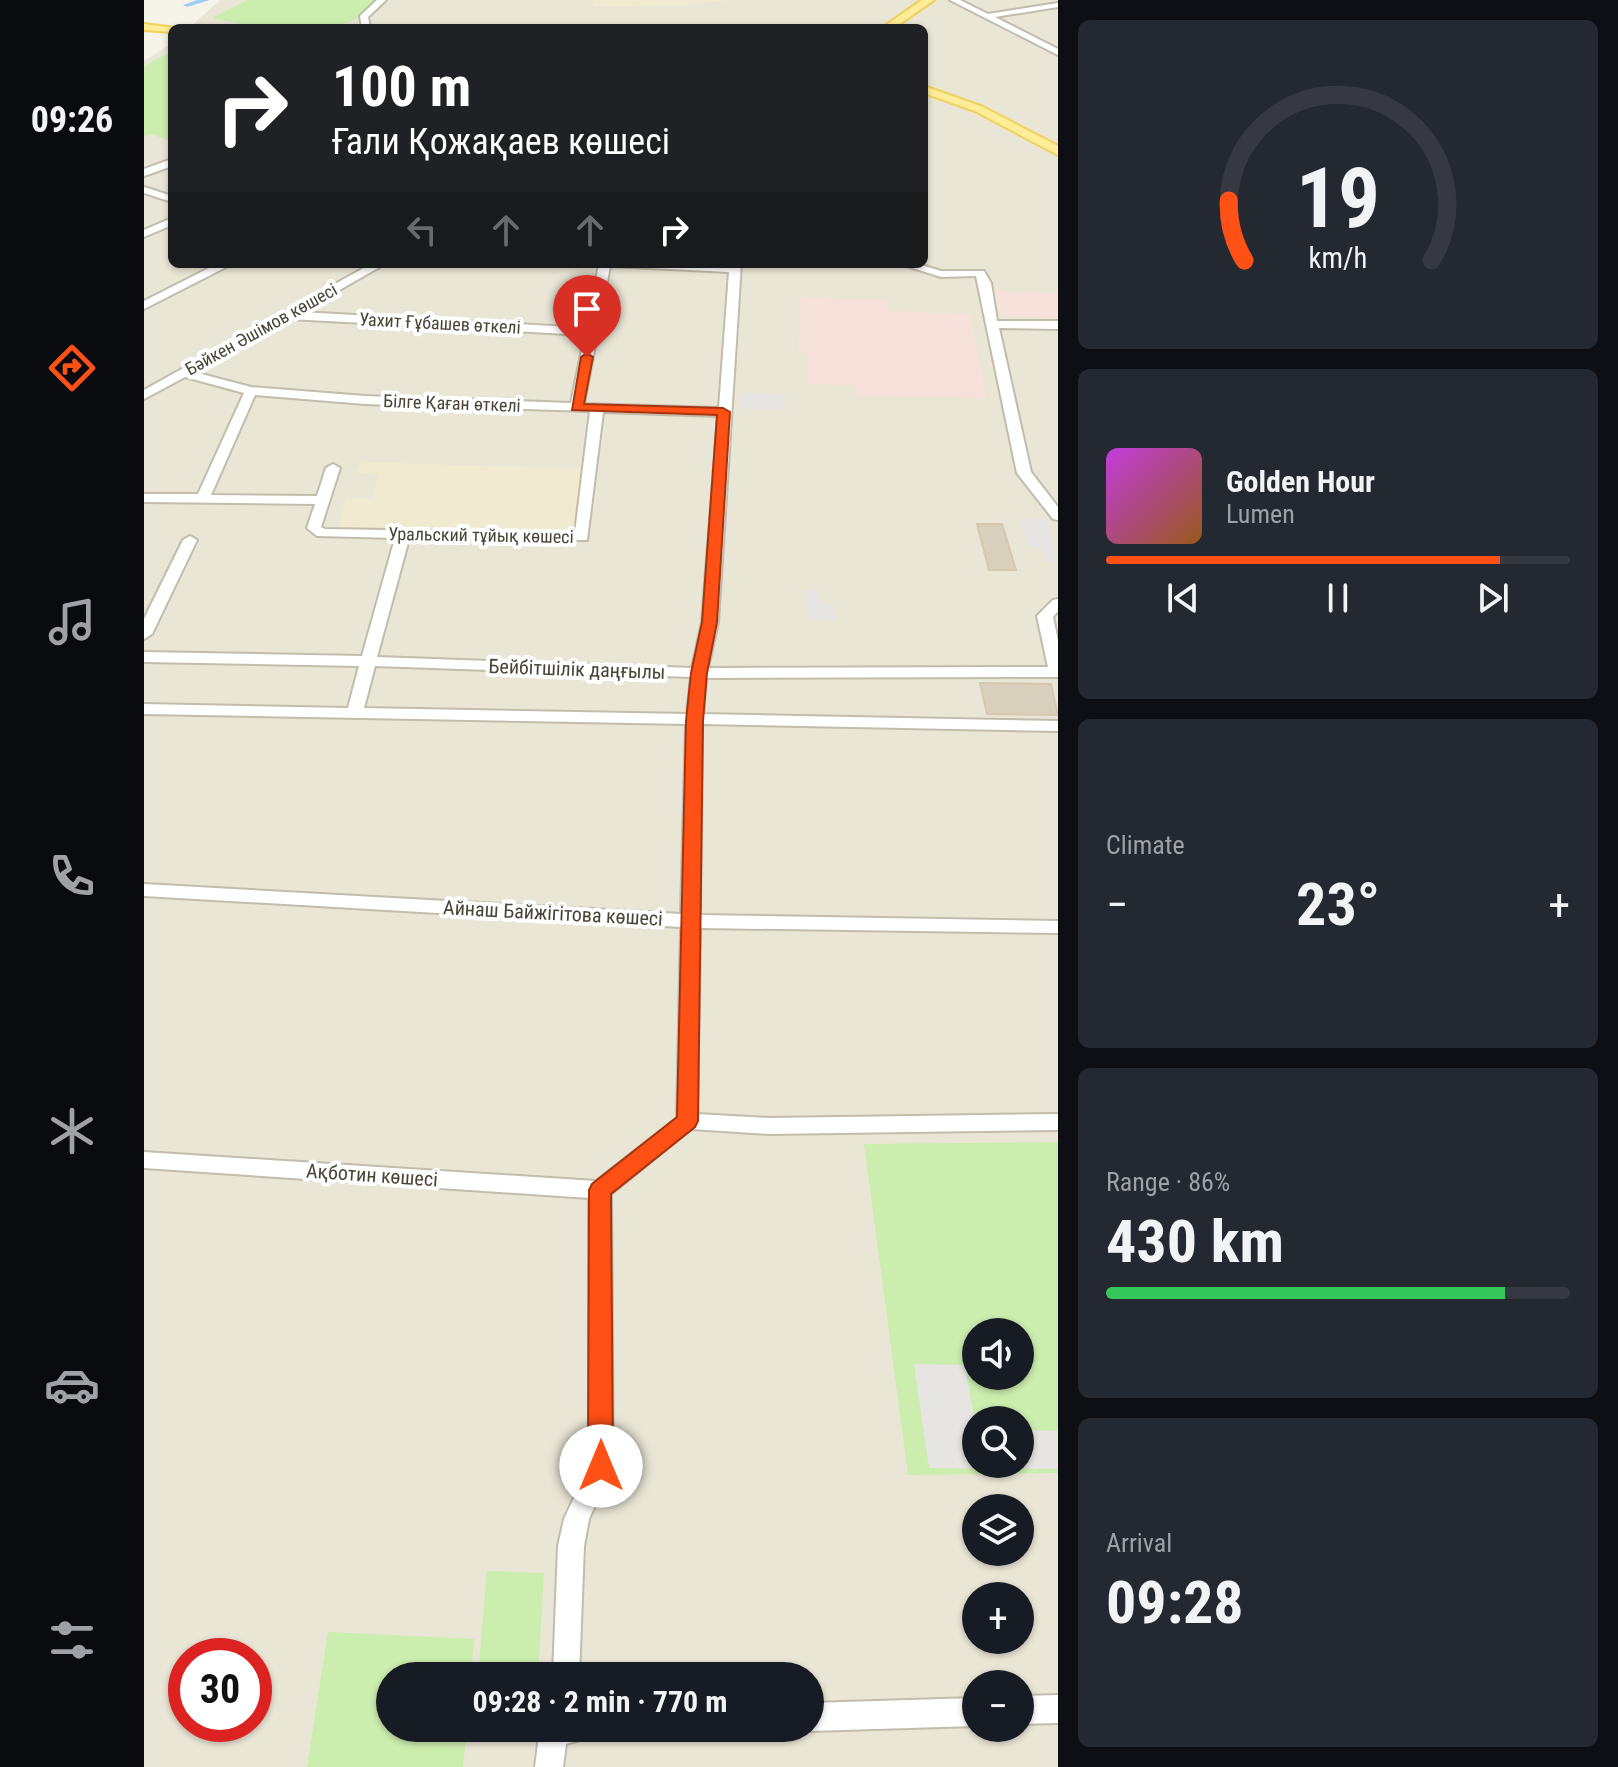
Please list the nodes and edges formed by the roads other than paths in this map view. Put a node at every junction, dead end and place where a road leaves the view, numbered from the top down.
1 (382, 0) edge
2 (929, 0) edge
3 (954, 0) edge
4 (1058, 5) edge
5 (988, 16) junction
6 (365, 24) edge
7 (893, 24) edge
8 (144, 27) edge
9 (168, 29) edge
10 (1058, 52) edge
11 (928, 90) edge
12 (1058, 151) edge
13 (168, 164) edge
14 (144, 173) edge
15 (144, 190) edge
16 (168, 198) edge
17 (168, 223) edge
18 (144, 234) edge
19 (218, 268) edge
20 (372, 268) edge
21 (604, 268) edge
22 (735, 268) edge
23 (920, 268) edge
24 (144, 306) edge
25 (287, 315) junction
26 (992, 324) junction
27 (1058, 325) edge
28 (592, 332) junction
29 (182, 373) junction
30 (251, 391) junction
31 (144, 395) edge
32 (577, 407) junction
33 (597, 408) junction
34 (723, 412) junction
35 (333, 468) dead end
36 (144, 498) edge
37 (203, 498) junction
38 (322, 500) junction
39 (1058, 516) edge
40 (403, 534) junction
41 (190, 540) dead end
42 (1058, 603) edge
43 (144, 634) edge
44 (144, 657) edge
45 (367, 661) junction
46 (1057, 672) edge
47 (699, 673) junction
48 (144, 709) edge
49 (354, 714) junction
50 (694, 721) junction
51 (1058, 726) edge
52 (144, 890) edge
53 (690, 921) junction
54 (1058, 927) edge
55 (687, 1121) junction
56 (1058, 1122) edge
57 (144, 1160) edge
58 (600, 1190) junction
59 (567, 1662) edge
60 (1058, 1709) edge
61 (1034, 1710) edge
62 (962, 1712) edge
63 (824, 1717) edge
64 (557, 1742) edge
65 (549, 1767) edge

1 - 6 street
2 - 7 main road
3 - 5 street
4 - 5 street
5 - 10 street
8 - 9 main road
11 - 12 main road
13 - 14 street
15 - 16 street
17 - 18 street
19 - 24 street
20 - 25 street, Бәйкен Әшімов көшесі
21 - 28 street
22 - 34 street
23 - 26 street
25 - 28 street, Уахит Ғұбашев өткелі
25 - 29 street, Бәйкен Әшімов көшесі
26 - 27 street
26 - 39 street
28 - 32 street
29 - 30 street, Білге Қаған өткелі
29 - 31 street, Бәйкен Әшімов көшесі
30 - 32 street, Білге Қаған өткелі
30 - 37 street
32 - 33 street, Білге Қаған өткелі
33 - 34 street, Білге Қаған өткелі
33 - 40 street, Уральский тұйық көшесі
34 - 47 street
35 - 38 street, Уральский тұйық көшесі
36 - 37 street
37 - 38 street
38 - 40 street, Уральский тұйық көшесі
40 - 45 street
41 - 43 street
42 - 46 street
44 - 45 street, Бейбітшілік даңғылы
45 - 47 street, Бейбітшілік даңғылы
45 - 49 street
46 - 47 street, Бейбітшілік даңғылы
47 - 50 street
48 - 49 street
49 - 50 street
50 - 51 street
50 - 53 street
52 - 53 street, Айнаш Байжігітова көшесі
53 - 54 street, Айнаш Байжігітова көшесі
53 - 55 street
55 - 56 street
55 - 58 street
57 - 58 street, Ақботин көшесі
58 - 59 street
60 - 61 street
62 - 63 street
64 - 65 street

